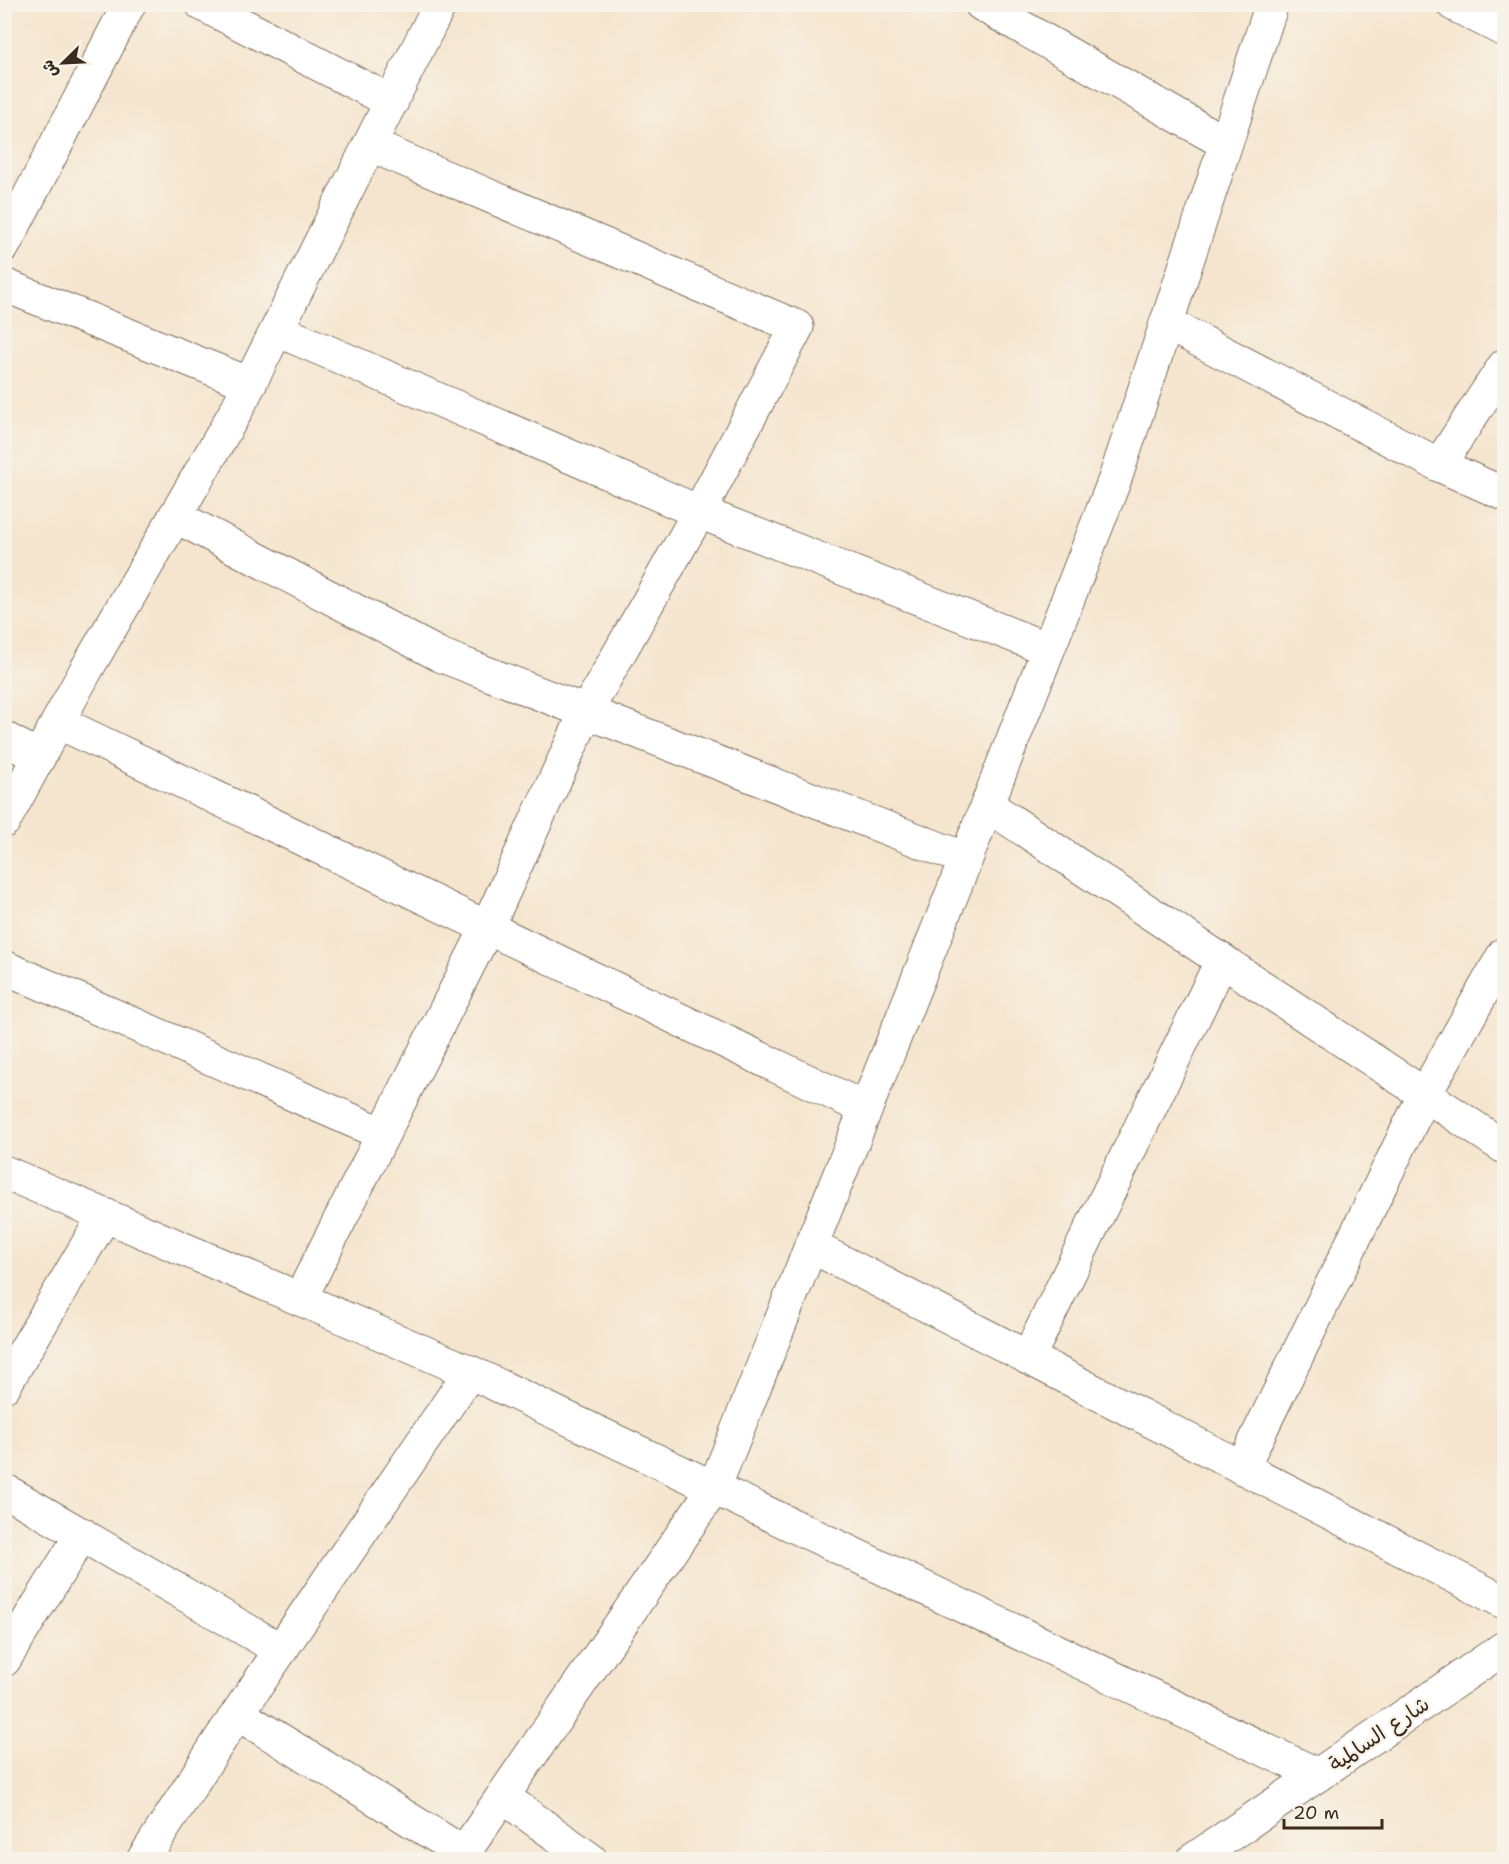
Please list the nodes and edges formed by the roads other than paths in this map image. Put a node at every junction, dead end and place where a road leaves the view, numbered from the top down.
1 (129, 4) edge
2 (202, 4) edge
3 (440, 4) edge
4 (981, 4) edge
5 (1272, 4) edge
6 (1453, 4) edge
7 (1504, 30) edge
8 (392, 102) junction
9 (1225, 143) junction
10 (370, 145) junction
11 (4, 245) edge
12 (4, 285) edge
13 (1166, 323) junction
14 (277, 330) junction
15 (1504, 366) edge
16 (250, 384) junction
17 (1439, 465) junction
18 (1504, 494) edge
19 (699, 512) junction
20 (176, 516) junction
21 (1048, 649) junction
22 (586, 712) junction
23 (58, 722) junction
24 (4, 738) edge
25 (39, 757) junction
26 (987, 805) junction
27 (4, 821) edge
28 (966, 859) junction
29 (487, 928) junction
30 (1504, 954) edge
31 (1222, 960) junction
32 (4, 967) edge
33 (1425, 1094) junction
34 (866, 1109) junction
35 (383, 1134) junction
36 (1504, 1147) edge
37 (4, 1173) edge
38 (105, 1215) junction
39 (811, 1246) junction
40 (300, 1299) junction
41 (1028, 1358) junction
42 (470, 1372) junction
43 (4, 1386) edge
44 (1242, 1468) junction
45 (714, 1488) junction
46 (4, 1490) edge
47 (82, 1534) junction
48 (1504, 1602) edge
49 (1504, 1648) edge
50 (281, 1650) junction
51 (4, 1660) edge
52 (238, 1714) junction
53 (1318, 1775) junction
54 (503, 1797) junction
55 (462, 1856) edge
56 (143, 1860) edge
57 (591, 1860) edge
58 (1193, 1860) edge

1 - 11 street
2 - 8 street
3 - 8 street
4 - 9 street
5 - 9 street
6 - 7 street
8 - 10 street
9 - 13 street
10 - 14 street
10 - 19 street
12 - 16 street
13 - 17 street
13 - 21 street
14 - 16 street
14 - 19 street
15 - 17 street
16 - 20 street
17 - 18 street
19 - 21 street
19 - 22 street
20 - 22 street
20 - 23 street
21 - 26 street
22 - 28 street
22 - 29 street
23 - 25 street
23 - 29 street
24 - 25 street
25 - 27 street
26 - 28 street
26 - 31 street
28 - 34 street
29 - 34 street
29 - 35 street
30 - 33 street
31 - 33 street
31 - 41 street
32 - 35 street
33 - 36 street
33 - 44 street
34 - 39 street
35 - 40 street
37 - 38 street
38 - 40 street
38 - 43 street
39 - 41 street
39 - 45 street
40 - 42 street
41 - 44 street
42 - 45 street
42 - 50 street
44 - 48 street
45 - 53 street
45 - 54 street
46 - 47 street
47 - 50 street
47 - 51 street
49 - 53 street, شارع السالمية
50 - 52 street
52 - 55 street
52 - 56 street
53 - 58 street, شارع السالمية
54 - 55 street
54 - 57 street

